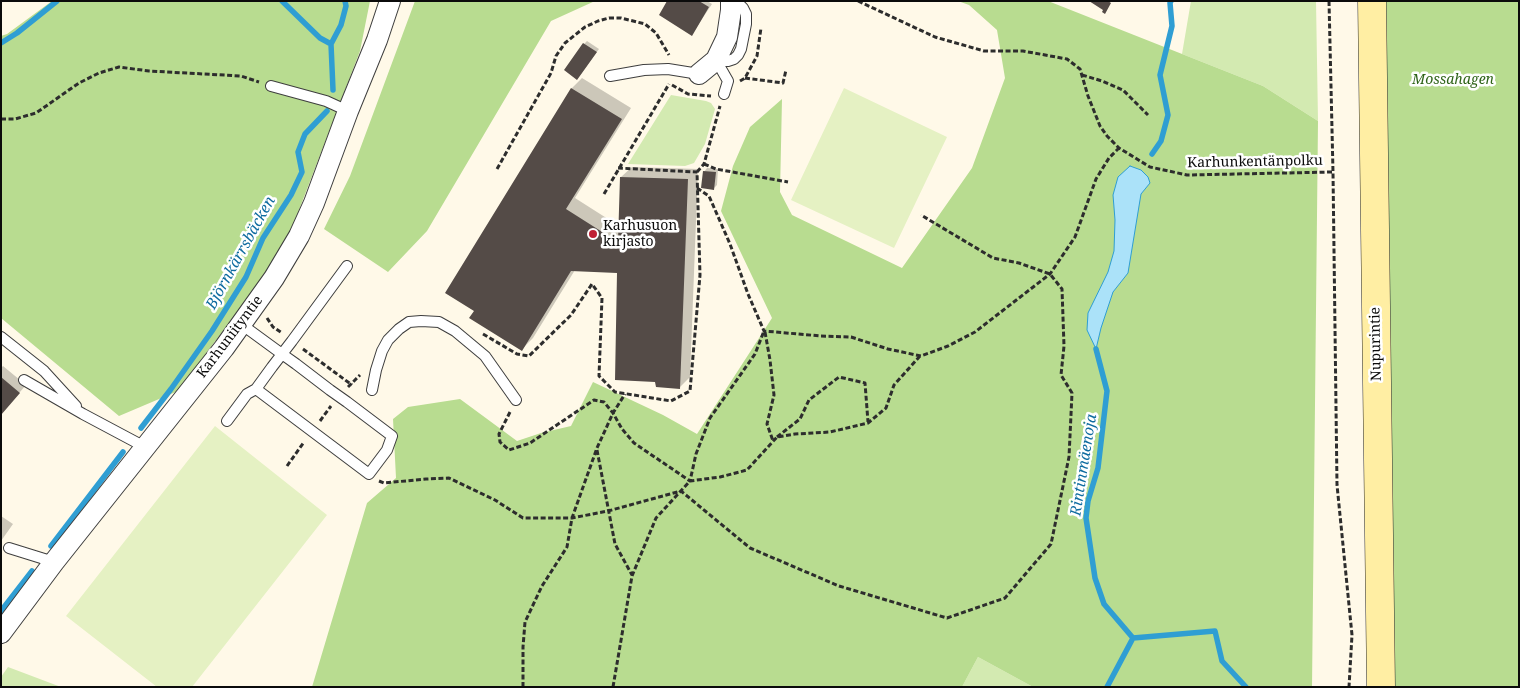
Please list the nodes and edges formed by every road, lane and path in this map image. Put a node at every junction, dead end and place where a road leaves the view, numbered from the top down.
1 (390, 1) edge
2 (731, 1) edge
3 (736, 1) edge
4 (858, 1) edge
5 (1328, 1) edge
6 (1372, 1) edge
7 (716, 60) junction
8 (786, 70) dead end
9 (699, 74) junction
10 (1082, 75) junction
11 (610, 76) dead end
12 (745, 78) dead end
13 (669, 84) dead end
14 (271, 86) joint
15 (724, 94) joint
16 (348, 111) junction
17 (1148, 115) dead end
18 (1, 119) edge
19 (1119, 148) junction
20 (704, 164) junction
21 (618, 168) junction
22 (497, 169) dead end
23 (697, 172) junction
24 (1333, 172) junction
25 (788, 182) dead end
26 (697, 188) junction
27 (604, 194) dead end
28 (921, 215) dead end
29 (347, 266) dead end
30 (1050, 274) junction
31 (571, 315) dead end
32 (241, 324) junction
33 (764, 331) junction
34 (1, 337) edge
35 (282, 354) junction
36 (921, 356) junction
37 (24, 380) dead end
38 (256, 389) junction
39 (372, 390) dead end
40 (625, 394) junction
41 (516, 400) joint
42 (612, 413) junction
43 (83, 414) junction
44 (227, 421) dead end
45 (868, 423) junction
46 (777, 437) junction
47 (774, 441) junction
48 (145, 447) junction
49 (597, 448) junction
50 (369, 474) junction
51 (690, 481) junction
52 (681, 491) junction
53 (608, 511) junction
54 (572, 518) junction
55 (9, 548) dead end
56 (54, 562) junction
57 (632, 576) junction
58 (1, 633) edge
59 (523, 687) edge
60 (614, 687) edge
61 (1349, 687) edge
62 (1381, 687) edge

1 - 16 street, Karhuniityntie
2 - 7 street
3 - 7 lane
4 - 10 path, Karhunkentänpolku
5 - 24 path
6 - 62 main road, Nupurintie
7 - 9 street
7 - 15 lane
8 - 12 path
9 - 11 lane
9 - 22 path
10 - 17 path
10 - 19 path, Karhunkentänpolku
13 - 21 path
14 - 16 lane
14 - 18 path
15 - 20 path
16 - 32 street, Karhuniityntie
19 - 24 path, Karhunkentänpolku
19 - 30 path
20 - 23 path
20 - 25 path
21 - 23 path
21 - 27 path
23 - 26 path
24 - 61 path
26 - 33 path
26 - 40 path
28 - 30 path
29 - 35 lane
30 - 36 path
30 - 52 path
31 - 40 path
32 - 35 lane
32 - 48 street, Karhuniityntie
33 - 36 path
33 - 47 path
33 - 51 path
34 - 43 lane
35 - 38 lane
35 - 50 lane
36 - 45 path
37 - 43 lane
38 - 44 lane
38 - 50 lane
39 - 41 lane
40 - 42 path
41 - 42 path
42 - 49 path
42 - 51 path
43 - 48 lane
45 - 46 path
45 - 46 path
46 - 47 path
47 - 51 path
48 - 56 street, Karhuniityntie
49 - 53 path
49 - 54 path
50 - 54 path
51 - 52 path
52 - 53 path
52 - 57 path
53 - 54 path
53 - 57 path
54 - 59 path
55 - 56 lane
56 - 58 street, Karhuniityntie
57 - 60 path

